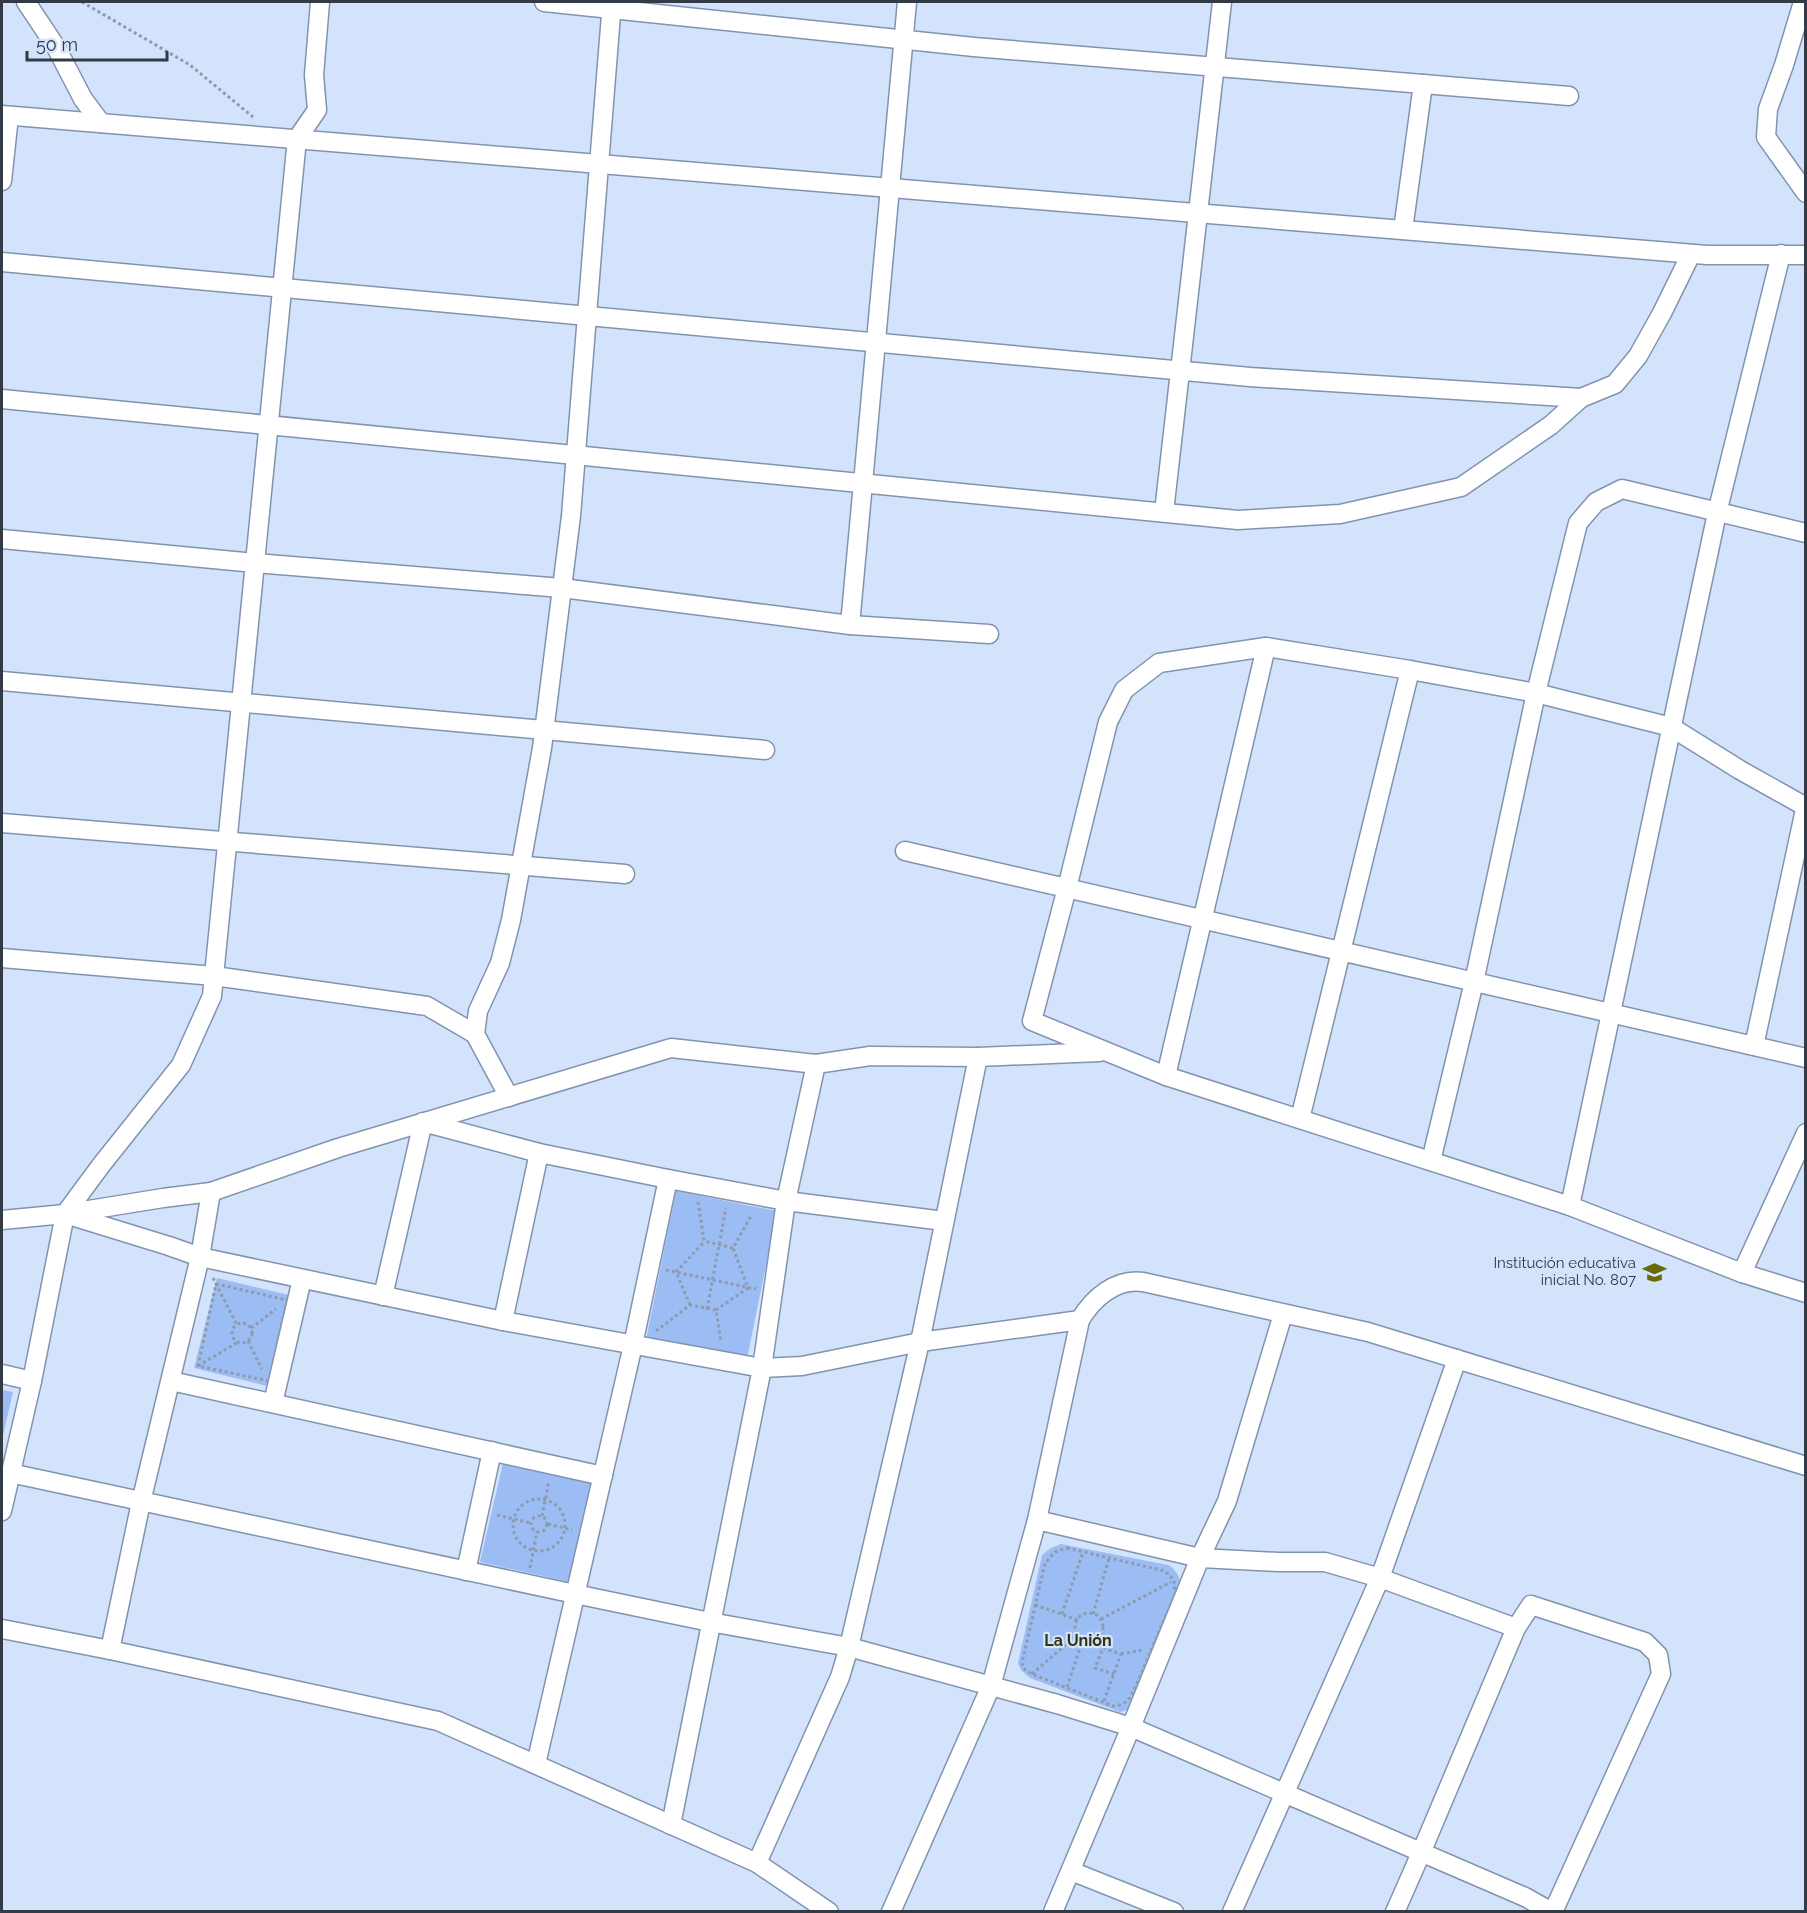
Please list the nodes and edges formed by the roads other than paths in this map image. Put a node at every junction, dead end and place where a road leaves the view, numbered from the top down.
1 (26, 2) edge
2 (320, 2) edge
3 (543, 2) edge
4 (907, 2) edge
5 (1222, 2) edge
6 (1803, 2) edge
7 (611, 5) edge
8 (903, 40) junction
9 (1215, 67) junction
10 (1423, 84) junction
11 (1569, 96) dead end
12 (5, 115) edge
13 (102, 123) junction
14 (297, 139) junction
15 (599, 164) junction
16 (2, 181) edge
17 (890, 188) junction
18 (1806, 193) edge
19 (1198, 213) junction
20 (1403, 230) junction
21 (1691, 254) junction
22 (1781, 255) junction
23 (1806, 255) edge
24 (2, 262) edge
25 (282, 288) junction
26 (587, 316) junction
27 (876, 342) junction
28 (1180, 370) junction
29 (1581, 398) junction
30 (2, 399) edge
31 (268, 425) junction
32 (576, 455) junction
33 (863, 483) junction
34 (1164, 512) junction
35 (1717, 513) junction
36 (1806, 533) edge
37 (2, 539) edge
38 (255, 563) junction
39 (562, 588) junction
40 (850, 625) junction
41 (989, 634) dead end
42 (1266, 647) junction
43 (1410, 670) junction
44 (2, 681) edge
45 (1536, 693) junction
46 (241, 703) junction
47 (1671, 727) junction
48 (544, 730) junction
49 (765, 750) dead end
50 (1805, 806) edge
51 (2, 823) edge
52 (227, 842) junction
53 (905, 851) dead end
54 (521, 866) junction
55 (626, 874) dead end
56 (1067, 888) junction
57 (1202, 919) junction
58 (1341, 951) junction
59 (2, 958) edge
60 (214, 976) junction
61 (1474, 982) junction
62 (1611, 1013) junction
63 (475, 1034) junction
64 (1754, 1046) junction
65 (1106, 1051) junction
66 (978, 1057) junction
67 (1806, 1058) edge
68 (816, 1064) junction
69 (1166, 1076) junction
70 (509, 1097) junction
71 (1300, 1119) junction
72 (423, 1122) junction
73 (1806, 1133) edge
74 (539, 1153) junction
75 (1431, 1161) junction
76 (668, 1179) junction
77 (211, 1192) junction
78 (786, 1201) junction
79 (1570, 1206) junction
80 (65, 1214) junction
81 (2, 1220) edge
82 (944, 1221) junction
83 (200, 1257) junction
84 (1742, 1273) junction
85 (302, 1279) junction
86 (1806, 1293) edge
87 (383, 1296) junction
88 (1283, 1314) junction
89 (1080, 1320) junction
90 (503, 1321) junction
91 (920, 1342) junction
92 (633, 1345) junction
93 (1457, 1359) junction
94 (762, 1368) junction
95 (2, 1374) edge
96 (32, 1381) junction
97 (171, 1381) junction
98 (273, 1403) junction
99 (492, 1451) junction
100 (1806, 1466) edge
101 (10, 1473) junction
102 (603, 1476) junction
103 (3, 1501) edge
104 (141, 1502) junction
105 (1037, 1520) junction
106 (1200, 1558) junction
107 (466, 1571) junction
108 (1380, 1578) junction
109 (575, 1594) junction
110 (710, 1622) junction
111 (1516, 1628) junction
112 (2, 1629) edge
113 (849, 1647) junction
114 (110, 1650) junction
115 (992, 1686) junction
116 (1131, 1727) junction
117 (536, 1764) junction
118 (1285, 1792) junction
119 (671, 1825) junction
120 (1421, 1853) junction
121 (757, 1863) junction
122 (1071, 1871) junction
123 (829, 1911) edge
124 (891, 1911) edge
125 (1053, 1911) edge
126 (1174, 1911) edge
127 (1232, 1911) edge
128 (1395, 1911) edge
129 (1553, 1911) edge

1 - 13 street
2 - 14 street
3 - 7 street
4 - 8 street
5 - 9 street
6 - 18 street
7 - 8 street
7 - 15 street
8 - 9 street
8 - 17 street
9 - 10 street
9 - 19 street
10 - 11 street
10 - 20 street
12 - 13 street
12 - 16 street
13 - 14 street
14 - 15 street
14 - 25 street
15 - 17 street
15 - 26 street
17 - 19 street
17 - 27 street
19 - 20 street
19 - 28 street
20 - 21 street
21 - 22 street
21 - 29 street
22 - 23 street
22 - 35 street
24 - 25 street
25 - 26 street
25 - 31 street
26 - 27 street
26 - 32 street
27 - 28 street
27 - 33 street
28 - 29 street
28 - 34 street
29 - 34 street
30 - 31 street
31 - 32 street
31 - 38 street
32 - 33 street
32 - 39 street
33 - 34 street
33 - 40 street
35 - 36 street
35 - 45 street
35 - 47 street
37 - 38 street
38 - 39 street
38 - 46 street
39 - 40 street
39 - 48 street
40 - 41 street
42 - 43 street
42 - 56 street
42 - 57 street
43 - 45 street
43 - 58 street
44 - 46 street
45 - 47 street
45 - 61 street
46 - 48 street
46 - 52 street
47 - 50 street
47 - 62 street
48 - 49 street
48 - 54 street
50 - 64 street
51 - 52 street
52 - 54 street
52 - 60 street
53 - 56 street
54 - 55 street
54 - 63 street
56 - 57 street
56 - 65 street
57 - 58 street
57 - 69 street
58 - 61 street
58 - 71 street
59 - 60 street
60 - 63 street
60 - 80 street
61 - 62 street
61 - 75 street
62 - 64 street
62 - 79 street
63 - 70 street
64 - 67 street
65 - 66 street
65 - 69 street
66 - 68 street
66 - 82 street
68 - 70 street
68 - 78 street
69 - 71 street
70 - 72 street
71 - 75 street
72 - 74 street
72 - 77 street
72 - 87 street
73 - 84 street
74 - 76 street
74 - 90 street
75 - 79 street
76 - 78 street
76 - 92 street
77 - 80 street
77 - 83 street
78 - 82 street
78 - 94 street
79 - 84 street
80 - 81 street
80 - 83 street
80 - 96 street
82 - 91 street
83 - 85 street
83 - 97 street
84 - 86 street
85 - 87 street
85 - 98 street
87 - 90 street
88 - 89 street
88 - 93 street
88 - 106 street
89 - 91 street
89 - 105 street
90 - 92 street
91 - 94 street
91 - 113 street
92 - 94 street
92 - 102 street
93 - 100 street
93 - 108 street
94 - 110 street
95 - 96 street
96 - 101 street
97 - 98 street
97 - 104 street
98 - 99 street
99 - 102 street
99 - 107 street
101 - 103 street
101 - 104 street
102 - 109 street
104 - 107 street
104 - 114 street
105 - 106 street
105 - 115 street
106 - 108 street
106 - 116 street
107 - 109 street
108 - 111 street
108 - 118 street
109 - 110 street
109 - 117 street
110 - 113 street
110 - 119 street
111 - 120 street
111 - 129 street
112 - 114 street
113 - 115 street
113 - 121 street
114 - 117 street
115 - 116 street
115 - 124 street
116 - 118 street
116 - 122 street
117 - 119 street
118 - 120 street
118 - 127 street
119 - 121 street
120 - 128 street
120 - 129 street
121 - 123 street
122 - 125 street
122 - 126 street

